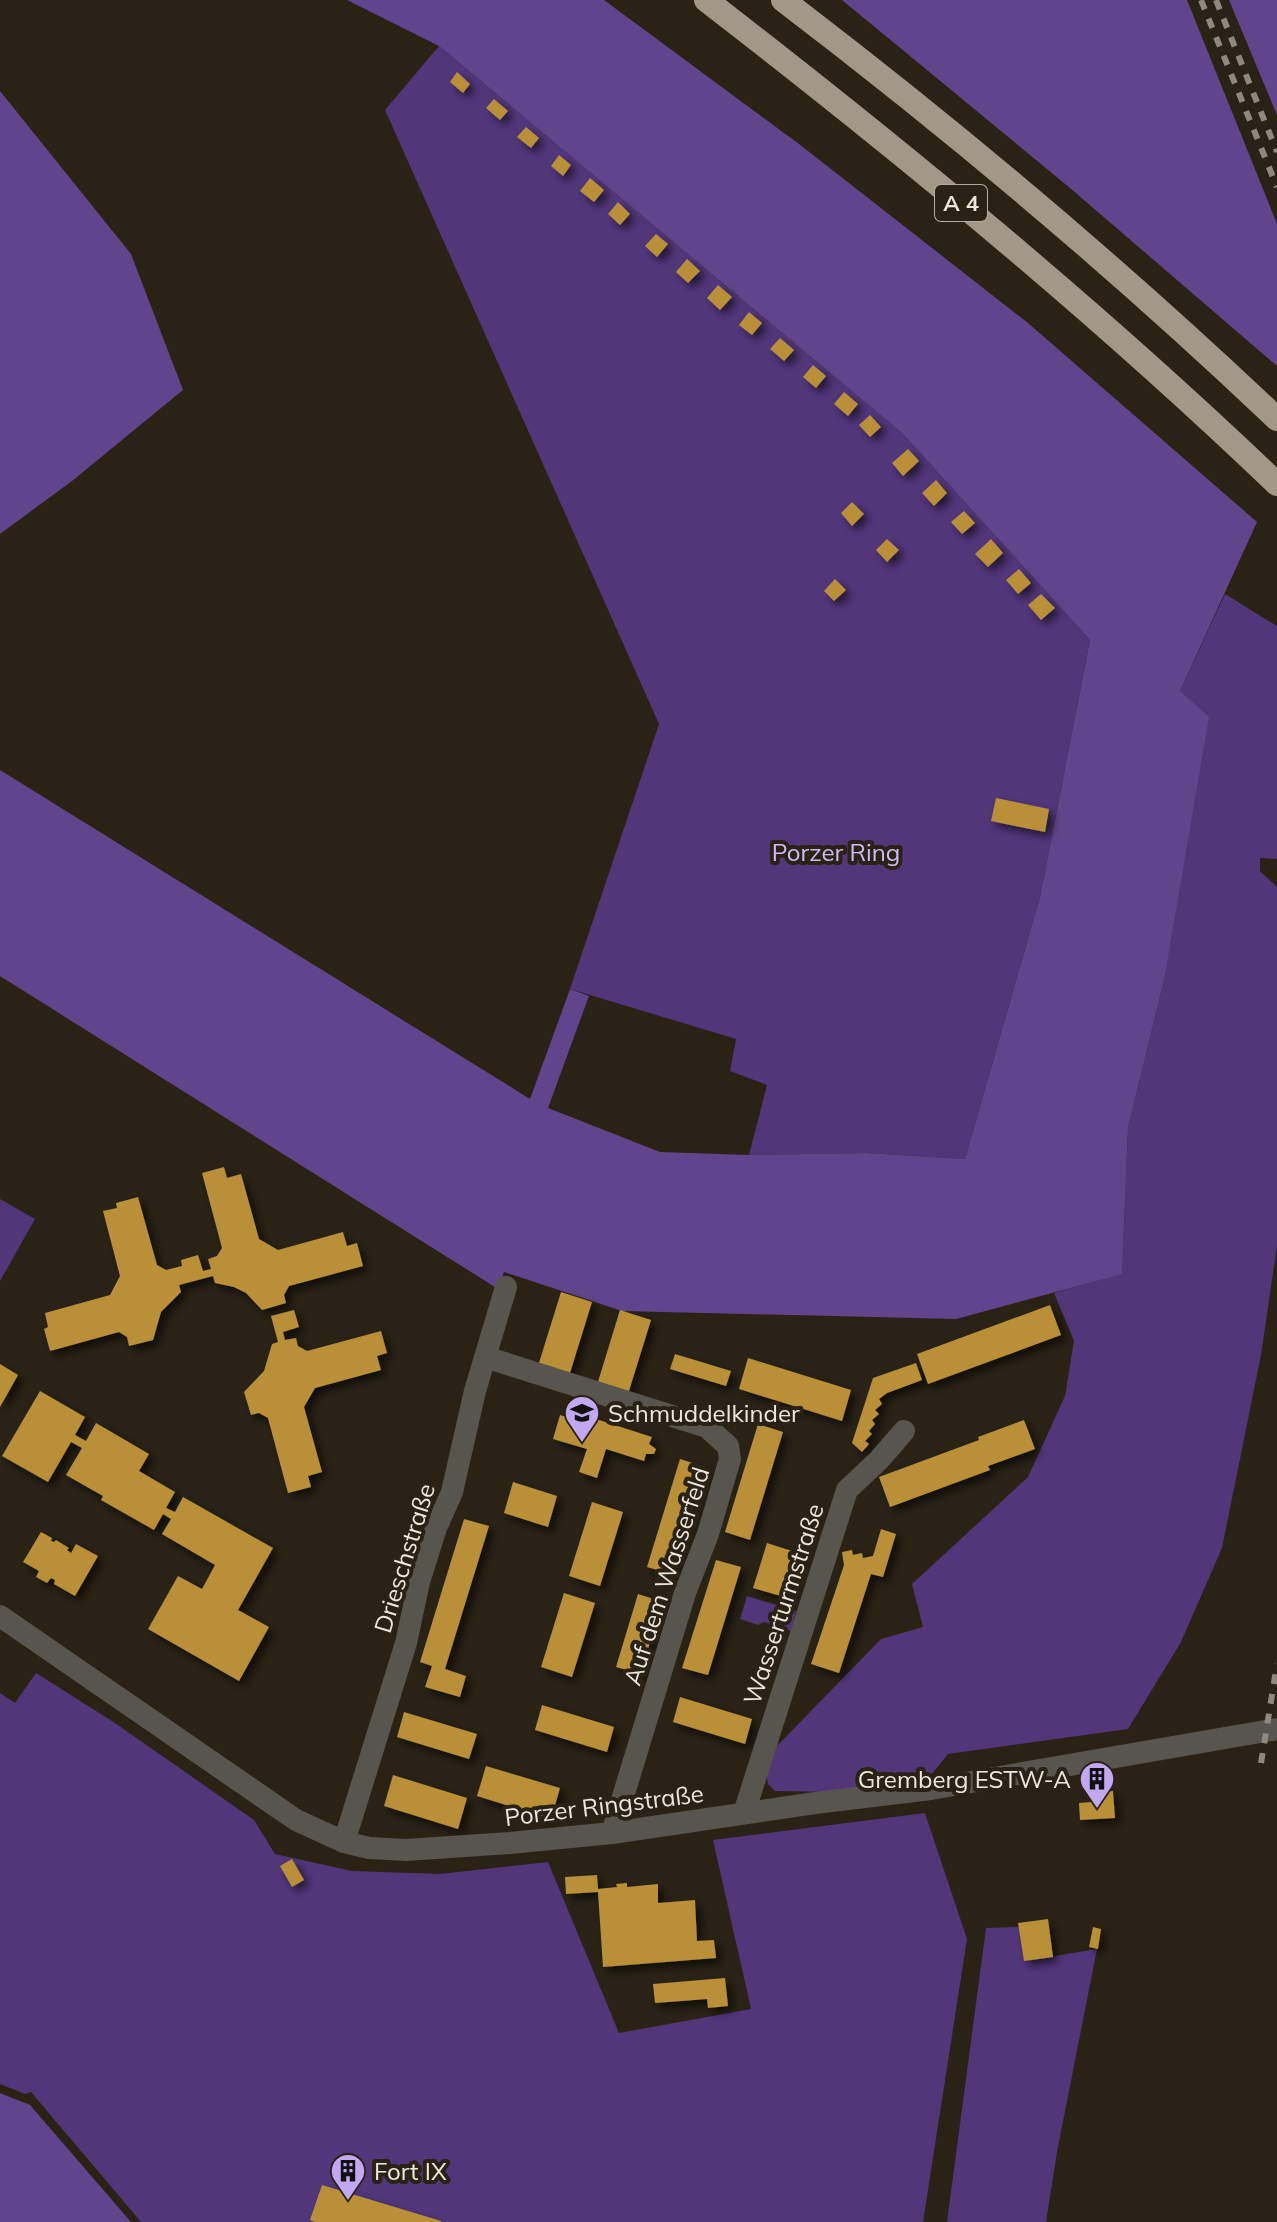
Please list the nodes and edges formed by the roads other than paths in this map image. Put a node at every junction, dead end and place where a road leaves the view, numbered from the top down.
1 (706, 0) edge
2 (783, 0) edge
3 (1277, 419) edge
4 (1277, 484) edge
5 (506, 1287) dead end
6 (485, 1357) junction
7 (904, 1431) dead end
8 (0, 1616) edge
9 (1277, 1729) edge
10 (744, 1813) junction
11 (612, 1833) junction
12 (344, 1842) junction

1 - 4 highway, A 4
2 - 3 highway, A 4
5 - 6 street, Drieschstraße
6 - 11 street, Auf dem Wasserfeld
6 - 12 street, Drieschstraße
7 - 10 street, Wasserturmstraße
8 - 12 street, Porzer Ringstraße
9 - 10 street, Porzer Ringstraße
10 - 11 street, Porzer Ringstraße
11 - 12 street, Porzer Ringstraße

